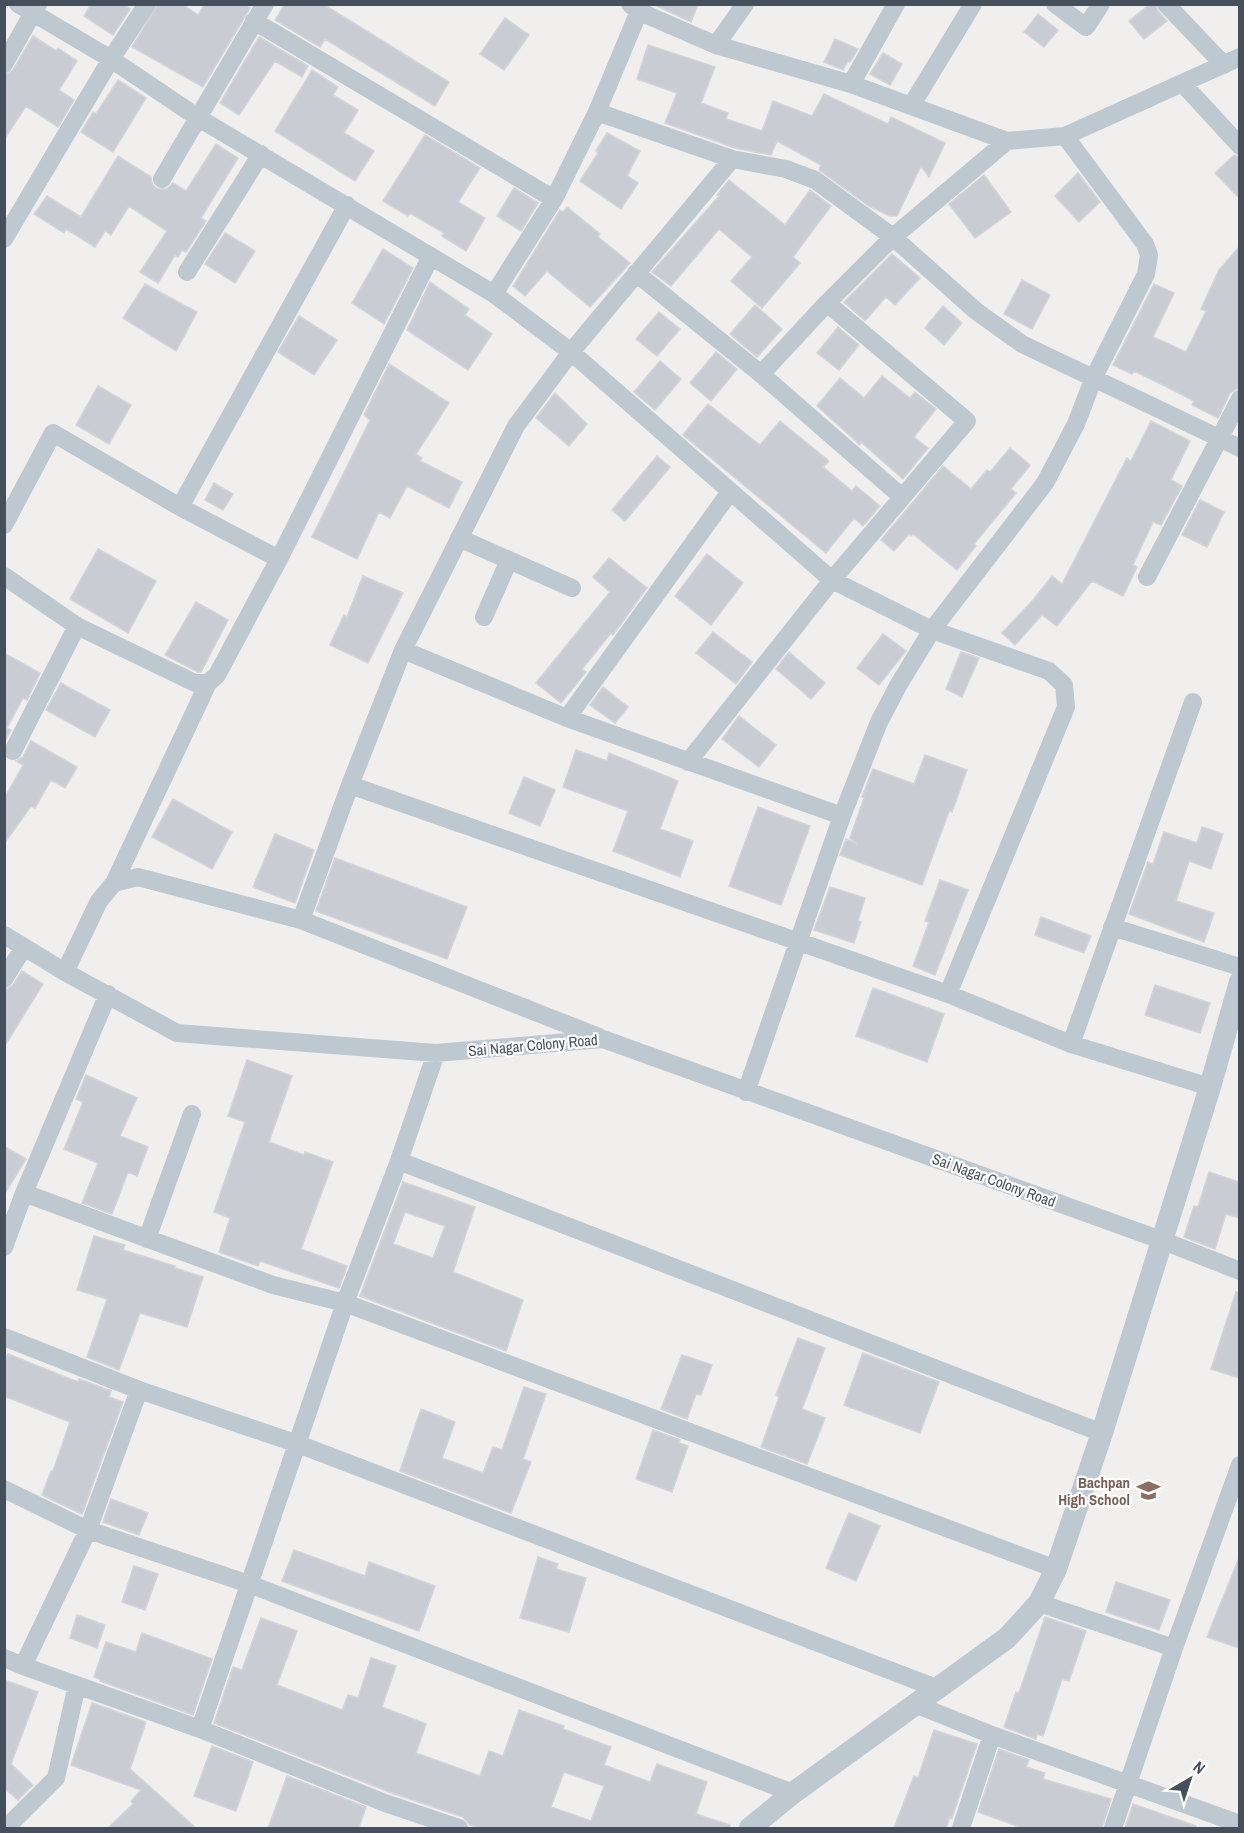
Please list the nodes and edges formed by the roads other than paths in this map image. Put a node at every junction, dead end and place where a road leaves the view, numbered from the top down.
1 (147, 4) edge
2 (265, 4) edge
3 (745, 4) edge
4 (896, 4) edge
5 (973, 4) edge
6 (1055, 4) edge
7 (1101, 4) edge
8 (1166, 4) edge
9 (30, 7) edge
10 (637, 7) edge
11 (254, 21) junction
12 (716, 45) junction
13 (111, 59) junction
14 (1234, 63) edge
15 (4, 64) edge
16 (851, 84) junction
17 (1183, 84) junction
18 (911, 106) junction
19 (597, 112) junction
20 (197, 117) junction
21 (1065, 136) junction
22 (1007, 141) junction
23 (1239, 146) edge
24 (261, 154) junction
25 (732, 159) junction
26 (162, 179) dead end
27 (554, 199) junction
28 (347, 205) junction
29 (892, 237) junction
30 (4, 239) edge
31 (430, 256) junction
32 (187, 272) dead end
33 (636, 273) junction
34 (494, 294) junction
35 (827, 303) junction
36 (572, 352) junction
37 (761, 374) junction
38 (1094, 378) junction
39 (1239, 399) edge
40 (1220, 438) junction
41 (1239, 448) edge
42 (730, 492) junction
43 (902, 497) junction
44 (180, 507) junction
45 (4, 525) edge
46 (459, 538) junction
47 (279, 559) junction
48 (509, 560) junction
49 (4, 576) edge
50 (1147, 577) dead end
51 (832, 580) junction
52 (572, 588) dead end
53 (484, 617) dead end
54 (77, 626) junction
55 (933, 630) junction
56 (404, 650) junction
57 (208, 683) junction
58 (1193, 702) dead end
59 (567, 718) junction
60 (13, 751) dead end
61 (688, 762) junction
62 (350, 785) junction
63 (842, 816) junction
64 (114, 884) junction
65 (301, 920) junction
66 (1112, 927) junction
67 (4, 935) edge
68 (799, 942) junction
69 (24, 947) junction
70 (1239, 967) edge
71 (65, 972) junction
72 (4, 979) edge
73 (1239, 982) edge
74 (108, 994) junction
75 (948, 994) junction
76 (603, 1039) junction
77 (1071, 1044) junction
78 (436, 1053) junction
79 (1210, 1087) junction
80 (747, 1092) junction
81 (192, 1114) dead end
82 (399, 1161) junction
83 (24, 1193) junction
84 (7, 1235) edge
85 (147, 1239) junction
86 (1161, 1240) junction
87 (1239, 1271) edge
88 (345, 1303) junction
89 (4, 1337) edge
90 (139, 1390) junction
91 (1102, 1433) junction
92 (298, 1444) junction
93 (1239, 1465) edge
94 (4, 1489) edge
95 (88, 1530) junction
96 (1056, 1569) junction
97 (249, 1584) junction
98 (1039, 1604) junction
99 (1174, 1648) junction
100 (4, 1658) edge
101 (23, 1666) junction
102 (77, 1685) junction
103 (936, 1688) junction
104 (917, 1705) junction
105 (200, 1729) junction
106 (992, 1735) junction
107 (1128, 1784) junction
108 (793, 1793) junction
109 (1239, 1824) edge
110 (6, 1828) edge
111 (459, 1828) edge
112 (750, 1828) edge
113 (961, 1828) edge
114 (1113, 1828) edge

1 - 13 street
2 - 11 street
3 - 12 street
4 - 16 street
5 - 18 street
6 - 7 street
8 - 14 street
9 - 13 street
9 - 15 street
10 - 12 street
10 - 19 street
11 - 20 street
11 - 27 street
12 - 16 street
13 - 20 street
13 - 30 street
14 - 17 street
16 - 18 street
17 - 21 street
17 - 23 street
18 - 22 street
19 - 25 street
19 - 27 street
20 - 24 street
20 - 26 street
21 - 22 street
21 - 38 street
22 - 29 street
24 - 28 street
24 - 32 street
25 - 29 street
25 - 33 street
27 - 34 street
28 - 31 street
28 - 44 street
29 - 35 street
29 - 38 street
31 - 34 street
31 - 47 street
33 - 36 street
33 - 37 street
34 - 36 street
35 - 37 street
35 - 43 street
36 - 42 street
36 - 46 street
37 - 43 street
38 - 40 street
38 - 55 street
39 - 40 street
40 - 41 street
40 - 50 street
42 - 51 street
42 - 59 street
43 - 51 street
44 - 45 street
44 - 47 street
46 - 48 street
46 - 56 street
47 - 57 street
48 - 52 street
48 - 53 street
49 - 54 street
51 - 55 street
51 - 61 street
54 - 57 street
54 - 60 street
55 - 63 street
55 - 75 street
56 - 59 street
56 - 62 street
57 - 64 street
58 - 66 street
59 - 61 street
61 - 63 street
62 - 65 street
62 - 68 street
63 - 68 street
64 - 65 street
64 - 71 street
65 - 76 street
66 - 70 street
66 - 77 street
67 - 69 street, Sai Nagar Colony Road
68 - 75 street
68 - 80 street
69 - 71 street, Sai Nagar Colony Road
69 - 72 street
71 - 74 street, Sai Nagar Colony Road
73 - 79 street
74 - 78 street, Sai Nagar Colony Road
74 - 83 street
75 - 77 street
76 - 78 street, Sai Nagar Colony Road
76 - 80 street, Sai Nagar Colony Road
77 - 79 street
78 - 82 street
79 - 86 street
80 - 86 street, Sai Nagar Colony Road
81 - 85 street
82 - 88 street
82 - 91 street
83 - 84 street
83 - 85 street
85 - 88 street
86 - 87 street, Sai Nagar Colony Road
86 - 91 street
88 - 92 street
88 - 96 street
89 - 90 street
90 - 92 street
90 - 95 street
91 - 96 street
92 - 97 street
92 - 103 street
93 - 99 street
94 - 95 street
95 - 97 street
95 - 101 street
96 - 98 street
97 - 105 street
97 - 108 street
98 - 99 street
98 - 103 street
99 - 107 street
100 - 101 street
101 - 102 street
102 - 105 street
102 - 110 street
103 - 104 street
104 - 106 street
104 - 108 street
105 - 111 street
106 - 107 street
106 - 113 street
107 - 109 street
107 - 114 street
108 - 112 street

